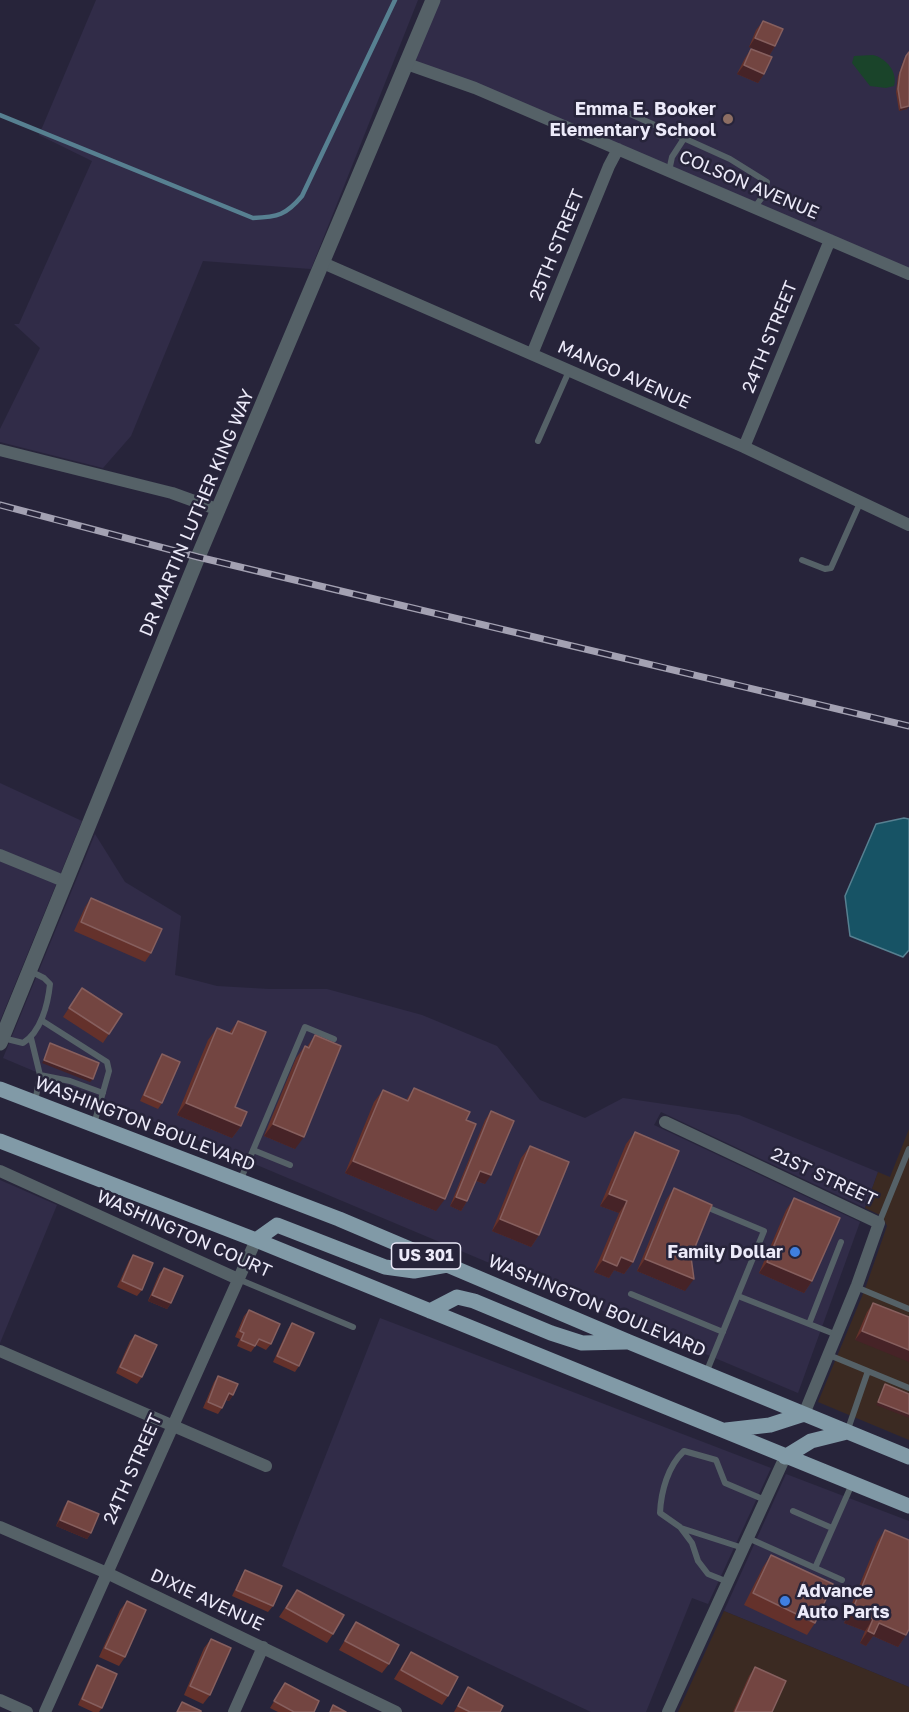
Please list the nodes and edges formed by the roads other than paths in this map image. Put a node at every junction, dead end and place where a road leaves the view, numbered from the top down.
1 (433, 0) edge
2 (407, 64) junction
3 (617, 108) dead end
4 (685, 137) junction
5 (618, 149) junction
6 (669, 171) junction
7 (755, 208) junction
8 (830, 240) junction
9 (323, 263) junction
10 (909, 274) edge
11 (532, 354) junction
12 (569, 370) junction
13 (538, 441) dead end
14 (744, 447) junction
15 (0, 450) edge
16 (860, 503) junction
17 (219, 510) junction
18 (909, 525) edge
19 (802, 560) dead end
20 (0, 855) edge
21 (66, 882) junction
22 (30, 971) junction
23 (41, 1020) junction
24 (31, 1038) junction
25 (334, 1039) dead end
26 (1, 1041) edge
27 (40, 1075) junction
28 (0, 1089) edge
29 (103, 1094) junction
30 (34, 1103) junction
31 (665, 1122) dead end
32 (94, 1125) junction
33 (0, 1141) edge
34 (909, 1149) edge
35 (253, 1150) junction
36 (290, 1165) dead end
37 (0, 1171) edge
38 (240, 1181) junction
39 (699, 1204) edge
40 (879, 1222) junction
41 (256, 1240) junction
42 (841, 1242) dead end
43 (448, 1265) junction
44 (238, 1279) junction
45 (856, 1287) junction
46 (631, 1294) dead end
47 (738, 1296) junction
48 (909, 1309) edge
49 (429, 1311) junction
50 (809, 1324) junction
51 (354, 1328) dead end
52 (723, 1332) junction
53 (837, 1335) junction
54 (629, 1342) junction
55 (0, 1351) edge
56 (829, 1355) junction
57 (868, 1371) junction
58 (706, 1373) junction
59 (909, 1388) edge
60 (804, 1414) junction
61 (172, 1425) junction
62 (723, 1430) junction
63 (847, 1432) junction
64 (785, 1457) junction
65 (909, 1457) edge
66 (266, 1466) dead end
67 (852, 1484) junction
68 (765, 1501) junction
69 (909, 1506) edge
70 (793, 1511) dead end
71 (0, 1527) edge
72 (680, 1527) junction
73 (832, 1528) junction
74 (746, 1543) junction
75 (815, 1568) junction
76 (106, 1573) junction
77 (842, 1580) dead end
78 (728, 1582) junction
79 (263, 1647) junction
80 (0, 1700) edge
81 (27, 1712) edge
82 (45, 1712) edge
83 (234, 1712) edge
84 (396, 1712) edge
85 (669, 1712) edge

1 - 2 street, DR MARTIN LUTHER KING WAY
2 - 5 street, COLSON AVENUE
2 - 9 street, DR MARTIN LUTHER KING WAY
3 - 4 lane
4 - 6 lane
4 - 7 lane
5 - 6 street, COLSON AVENUE
5 - 11 street, 25TH STREET
6 - 7 street, COLSON AVENUE
7 - 8 street, COLSON AVENUE
8 - 10 street, COLSON AVENUE
8 - 14 street, 24TH STREET
9 - 11 street, MANGO AVENUE
9 - 17 street, DR MARTIN LUTHER KING WAY
11 - 12 street, MANGO AVENUE
12 - 13 lane
12 - 14 street, MANGO AVENUE
14 - 16 street, MANGO AVENUE
15 - 17 street
16 - 18 street, MANGO AVENUE
16 - 19 lane
17 - 21 street, DR MARTIN LUTHER KING WAY
20 - 21 street
21 - 22 street, DR MARTIN LUTHER KING WAY
22 - 23 lane
22 - 26 street, DR MARTIN LUTHER KING WAY
23 - 24 lane
23 - 29 lane
24 - 26 lane
24 - 27 lane
25 - 35 lane
27 - 29 lane
27 - 30 lane
28 - 30 main road, WASHINGTON BOULEVARD / US 301
29 - 32 lane
30 - 32 main road, WASHINGTON BOULEVARD / US 301
31 - 40 street, 21ST STREET
32 - 38 main road, WASHINGTON BOULEVARD / US 301
33 - 41 main road, US 301
34 - 40 lane
35 - 36 lane
35 - 38 lane
37 - 44 street, WASHINGTON COURT
38 - 43 main road, WASHINGTON BOULEVARD / US 301
39 - 47 lane
40 - 45 street, 21ST STREET
41 - 43 main road
41 - 44 street, 24TH STREET
41 - 49 main road, US 301
42 - 50 lane
43 - 54 main road, WASHINGTON BOULEVARD / US 301
44 - 51 lane, WASHINGTON COURT
44 - 61 street, 24TH STREET
45 - 48 lane
45 - 53 street, 21ST STREET
46 - 52 lane
47 - 50 lane
47 - 52 lane
49 - 54 main road
49 - 62 main road, US 301
50 - 53 lane
52 - 58 lane
53 - 56 street, 21ST STREET
54 - 58 main road, WASHINGTON BOULEVARD / US 301
55 - 61 street
56 - 57 lane
56 - 60 street, 21ST STREET
57 - 59 lane
57 - 63 lane
58 - 60 main road, WASHINGTON BOULEVARD / US 301
60 - 62 main road
60 - 63 main road, WASHINGTON BOULEVARD / US 301
61 - 66 street
61 - 76 street, 24TH STREET
62 - 64 main road, US 301
63 - 64 main road
63 - 65 main road, WASHINGTON BOULEVARD / US 301
64 - 67 main road, US 301
64 - 68 street
67 - 69 main road, US 301
67 - 73 lane
68 - 72 lane
68 - 74 street
70 - 73 lane
71 - 76 street, DIXIE AVENUE
72 - 74 lane
72 - 78 lane
73 - 75 lane
74 - 75 lane
74 - 78 street
75 - 77 lane
76 - 79 street, DIXIE AVENUE
76 - 82 street, 24TH STREET
78 - 85 street
79 - 83 street
79 - 84 street, DIXIE AVENUE
80 - 81 street

